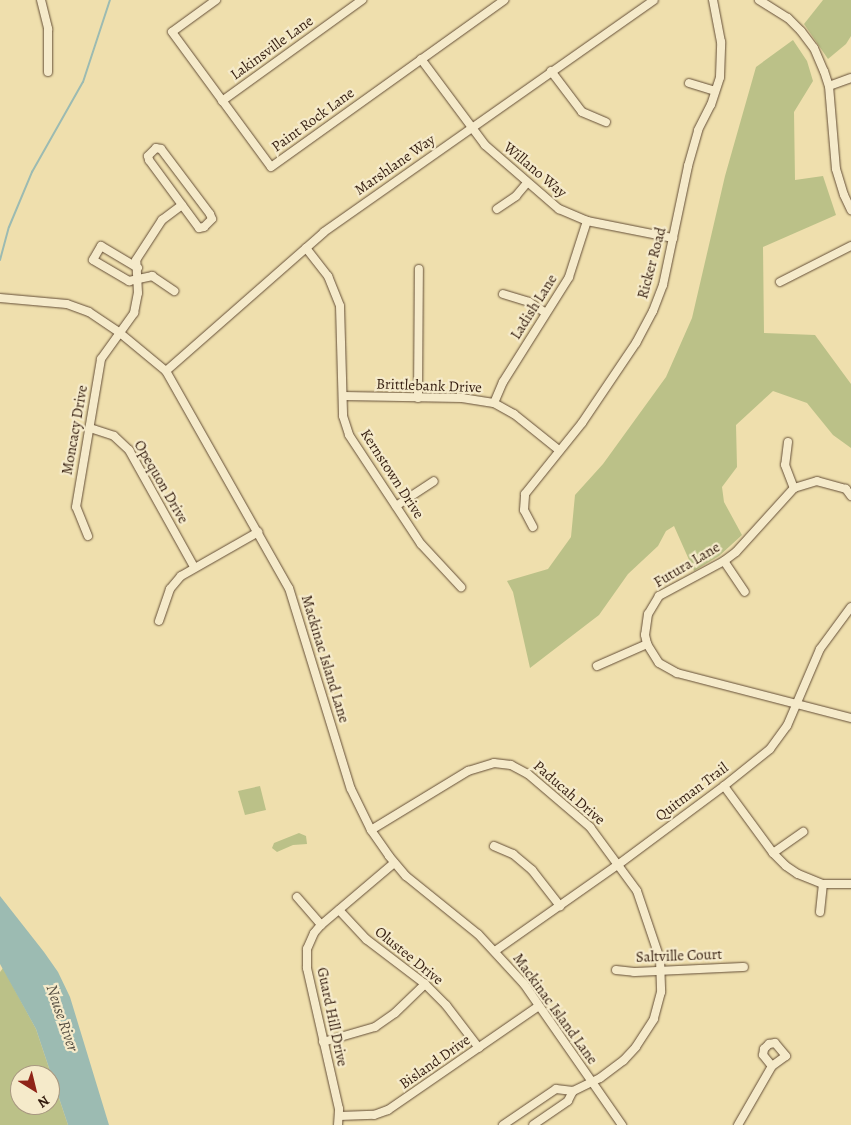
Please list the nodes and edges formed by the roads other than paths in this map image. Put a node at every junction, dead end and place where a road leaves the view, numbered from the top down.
1 (41, 0) edge
2 (216, 0) edge
3 (362, 0) edge
4 (504, 0) edge
5 (654, 0) edge
6 (713, 0) edge
7 (759, 0) edge
8 (421, 59) junction
9 (551, 71) junction
10 (48, 72) dead end
11 (851, 78) edge
12 (689, 83) dead end
13 (829, 86) junction
14 (715, 91) junction
15 (222, 101) junction
16 (606, 122) dead end
17 (472, 128) junction
18 (528, 183) junction
19 (182, 205) junction
20 (497, 210) dead end
21 (851, 210) edge
22 (587, 221) junction
23 (673, 238) junction
24 (851, 246) edge
25 (306, 248) junction
26 (138, 268) junction
27 (419, 269) dead end
28 (138, 278) junction
29 (780, 282) dead end
30 (174, 291) dead end
31 (503, 294) dead end
32 (0, 298) edge
33 (546, 313) junction
34 (120, 333) junction
35 (166, 371) junction
36 (343, 396) junction
37 (418, 398) junction
38 (494, 403) junction
39 (90, 428) junction
40 (788, 442) dead end
41 (559, 450) junction
42 (434, 481) dead end
43 (794, 488) junction
44 (851, 496) edge
45 (396, 506) junction
46 (533, 527) dead end
47 (258, 532) junction
48 (88, 536) dead end
49 (724, 561) junction
50 (194, 567) junction
51 (461, 587) dead end
52 (745, 592) dead end
53 (851, 607) edge
54 (160, 621) dead end
55 (647, 644) junction
56 (597, 666) dead end
57 (795, 705) junction
58 (851, 718) edge
59 (724, 786) junction
60 (371, 830) junction
61 (803, 832) dead end
62 (494, 846) dead end
63 (773, 853) junction
64 (394, 863) junction
65 (619, 864) junction
66 (824, 884) junction
67 (851, 884) edge
68 (297, 897) dead end
69 (560, 906) junction
70 (339, 910) junction
71 (820, 912) dead end
72 (321, 925) junction
73 (495, 951) junction
74 (744, 967) dead end
75 (616, 970) dead end
76 (661, 971) junction
77 (425, 984) junction
78 (539, 1006) junction
79 (324, 1042) junction
80 (479, 1048) junction
81 (772, 1066) junction
82 (591, 1082) junction
83 (573, 1091) junction
84 (339, 1116) junction
85 (338, 1125) edge
86 (503, 1125) edge
87 (533, 1125) edge
88 (622, 1125) edge
89 (738, 1125) edge

1 - 10 street
2 - 15 street, Paint Rock Lane
3 - 15 street, Lakinsville Lane
4 - 8 street, Paint Rock Lane
5 - 9 street, Marshlane Way
6 - 14 street, Ricker Road
7 - 13 street
8 - 15 street, Paint Rock Lane
8 - 17 street, Willano Way
9 - 16 street
9 - 17 street, Marshlane Way
11 - 13 street
12 - 14 street
13 - 21 street
14 - 23 street, Ricker Road
17 - 18 street, Willano Way
17 - 25 street, Marshlane Way
18 - 20 street
18 - 22 street, Willano Way
19 - 19 street
19 - 26 street, Moncacy Drive
22 - 23 street, Willano Way
22 - 33 street, Ladish Lane
23 - 41 street, Ricker Road
24 - 29 street
25 - 35 street, Marshlane Way
25 - 36 street, Kernstown Drive
26 - 28 street, Moncacy Drive
26 - 28 street
27 - 37 street
28 - 30 street
28 - 34 street, Moncacy Drive
31 - 33 street
32 - 34 street, Mackinac Island Lane
33 - 38 street, Ladish Lane
34 - 35 street, Mackinac Island Lane
34 - 39 street, Moncacy Drive
35 - 47 street, Mackinac Island Lane
36 - 37 street, Brittlebank Drive
36 - 45 street, Kernstown Drive
37 - 38 street, Brittlebank Drive
38 - 41 street, Brittlebank Drive
39 - 48 street, Moncacy Drive
39 - 50 street, Opequon Drive
40 - 43 street
41 - 46 street, Ricker Road
42 - 45 street
43 - 44 street
43 - 49 street, Futura Lane
45 - 51 street, Kernstown Drive
47 - 50 street
47 - 60 street, Mackinac Island Lane
49 - 52 street
49 - 55 street, Futura Lane
50 - 54 street
53 - 57 street, Quitman Trail
55 - 56 street
55 - 57 street
57 - 58 street
57 - 59 street, Quitman Trail
59 - 63 street
59 - 65 street, Quitman Trail
60 - 64 street, Mackinac Island Lane
60 - 65 street, Paducah Drive
61 - 63 street
62 - 69 street
63 - 66 street
64 - 70 street, Guard Hill Drive
64 - 73 street, Mackinac Island Lane
65 - 69 street, Quitman Trail
65 - 76 street, Paducah Drive
66 - 67 street
66 - 71 street
68 - 72 street
69 - 73 street, Quitman Trail
70 - 72 street, Guard Hill Drive
70 - 77 street, Olustee Drive
72 - 79 street, Guard Hill Drive
73 - 78 street, Mackinac Island Lane
74 - 76 street, Saltville Court
75 - 76 street, Saltville Court
76 - 82 street, Paducah Drive
77 - 79 street
77 - 80 street, Olustee Drive
78 - 80 street, Bisland Drive
78 - 82 street, Mackinac Island Lane
79 - 84 street, Guard Hill Drive
80 - 84 street, Bisland Drive
81 - 81 street
81 - 89 street
82 - 83 street, Paducah Drive
82 - 88 street, Mackinac Island Lane
83 - 86 street
83 - 87 street
84 - 85 street, Guard Hill Drive

